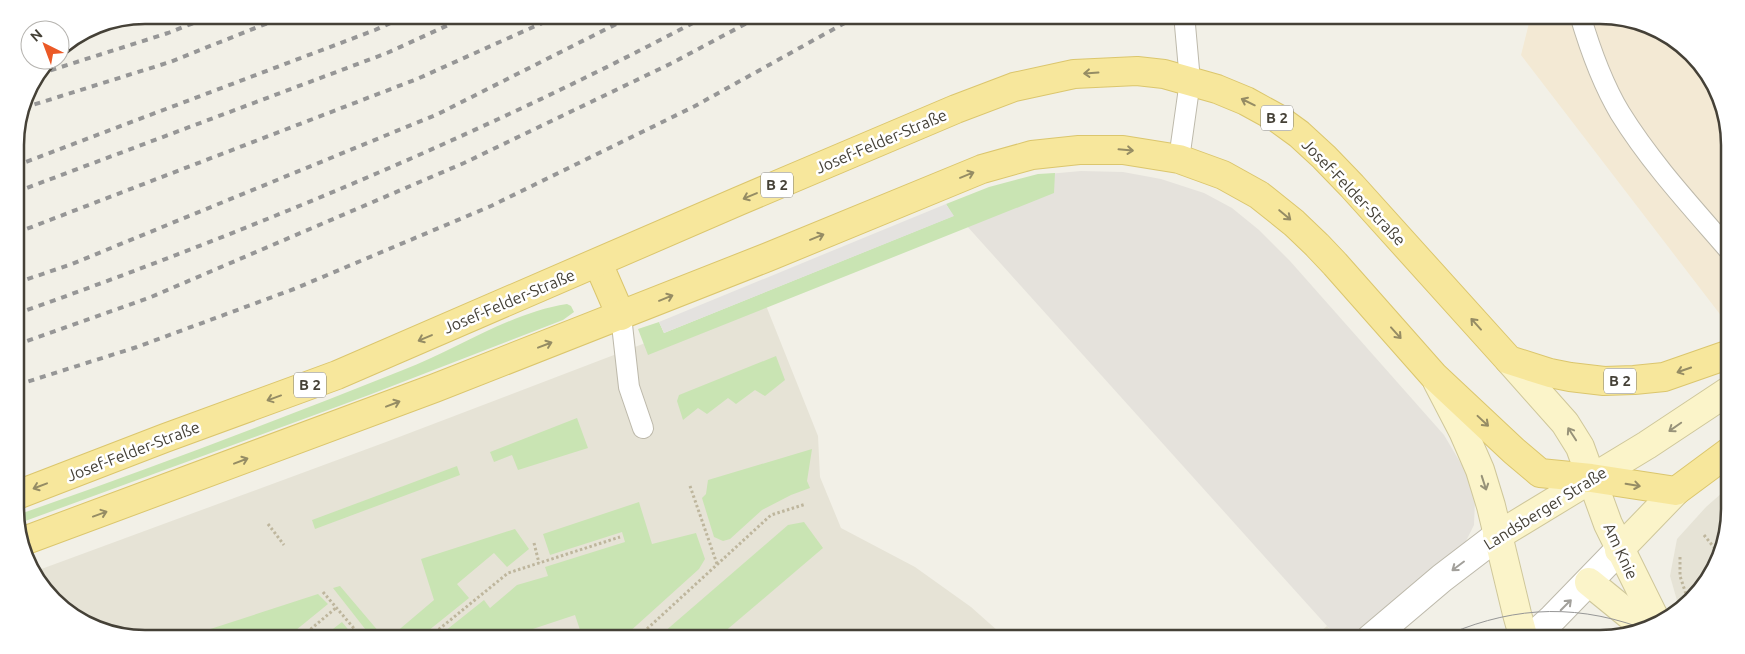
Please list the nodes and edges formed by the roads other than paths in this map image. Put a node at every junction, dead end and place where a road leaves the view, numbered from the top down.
1 (1185, 24) edge
2 (1583, 24) edge
3 (1190, 81) junction
4 (1179, 159) junction
5 (1721, 241) edge
6 (598, 263) junction
7 (621, 316) junction
8 (1721, 357) edge
9 (1509, 360) junction
10 (1434, 376) junction
11 (1721, 396) edge
12 (643, 428) dead end
13 (1721, 458) edge
14 (1591, 478) junction
15 (1676, 491) junction
16 (24, 492) edge
17 (1497, 536) junction
18 (28, 540) edge
19 (1619, 550) junction
20 (1589, 582) junction
21 (1654, 618) edge
22 (1640, 624) edge
23 (1381, 630) edge
24 (1521, 630) edge
25 (1539, 630) edge

1 - 3 lane
2 - 5 lane
3 - 4 lane
3 -> 6 main road, Josef-Felder-Straße / B 2
9 -> 3 main road, Josef-Felder-Straße / B 2
7 -> 4 main road
4 -> 10 main road
6 - 7 main road
6 -> 16 main road, Josef-Felder-Straße / B 2
7 - 12 lane
18 -> 7 main road
8 -> 9 main road, B 2
14 -> 9 main road, Josef-Felder-Straße
10 -> 14 main road
10 -> 17 main road
11 -> 14 main road, Landsberger Straße
13 - 15 main road
14 -> 15 main road
14 - 17 main road, Landsberger Straße
14 - 19 main road, Am Knie
15 - 19 main road
17 -> 23 street, Landsberger Straße
17 - 24 main road
19 - 20 street
19 - 21 main road, Am Knie
20 - 22 main road, Am Knie
25 -> 20 street

